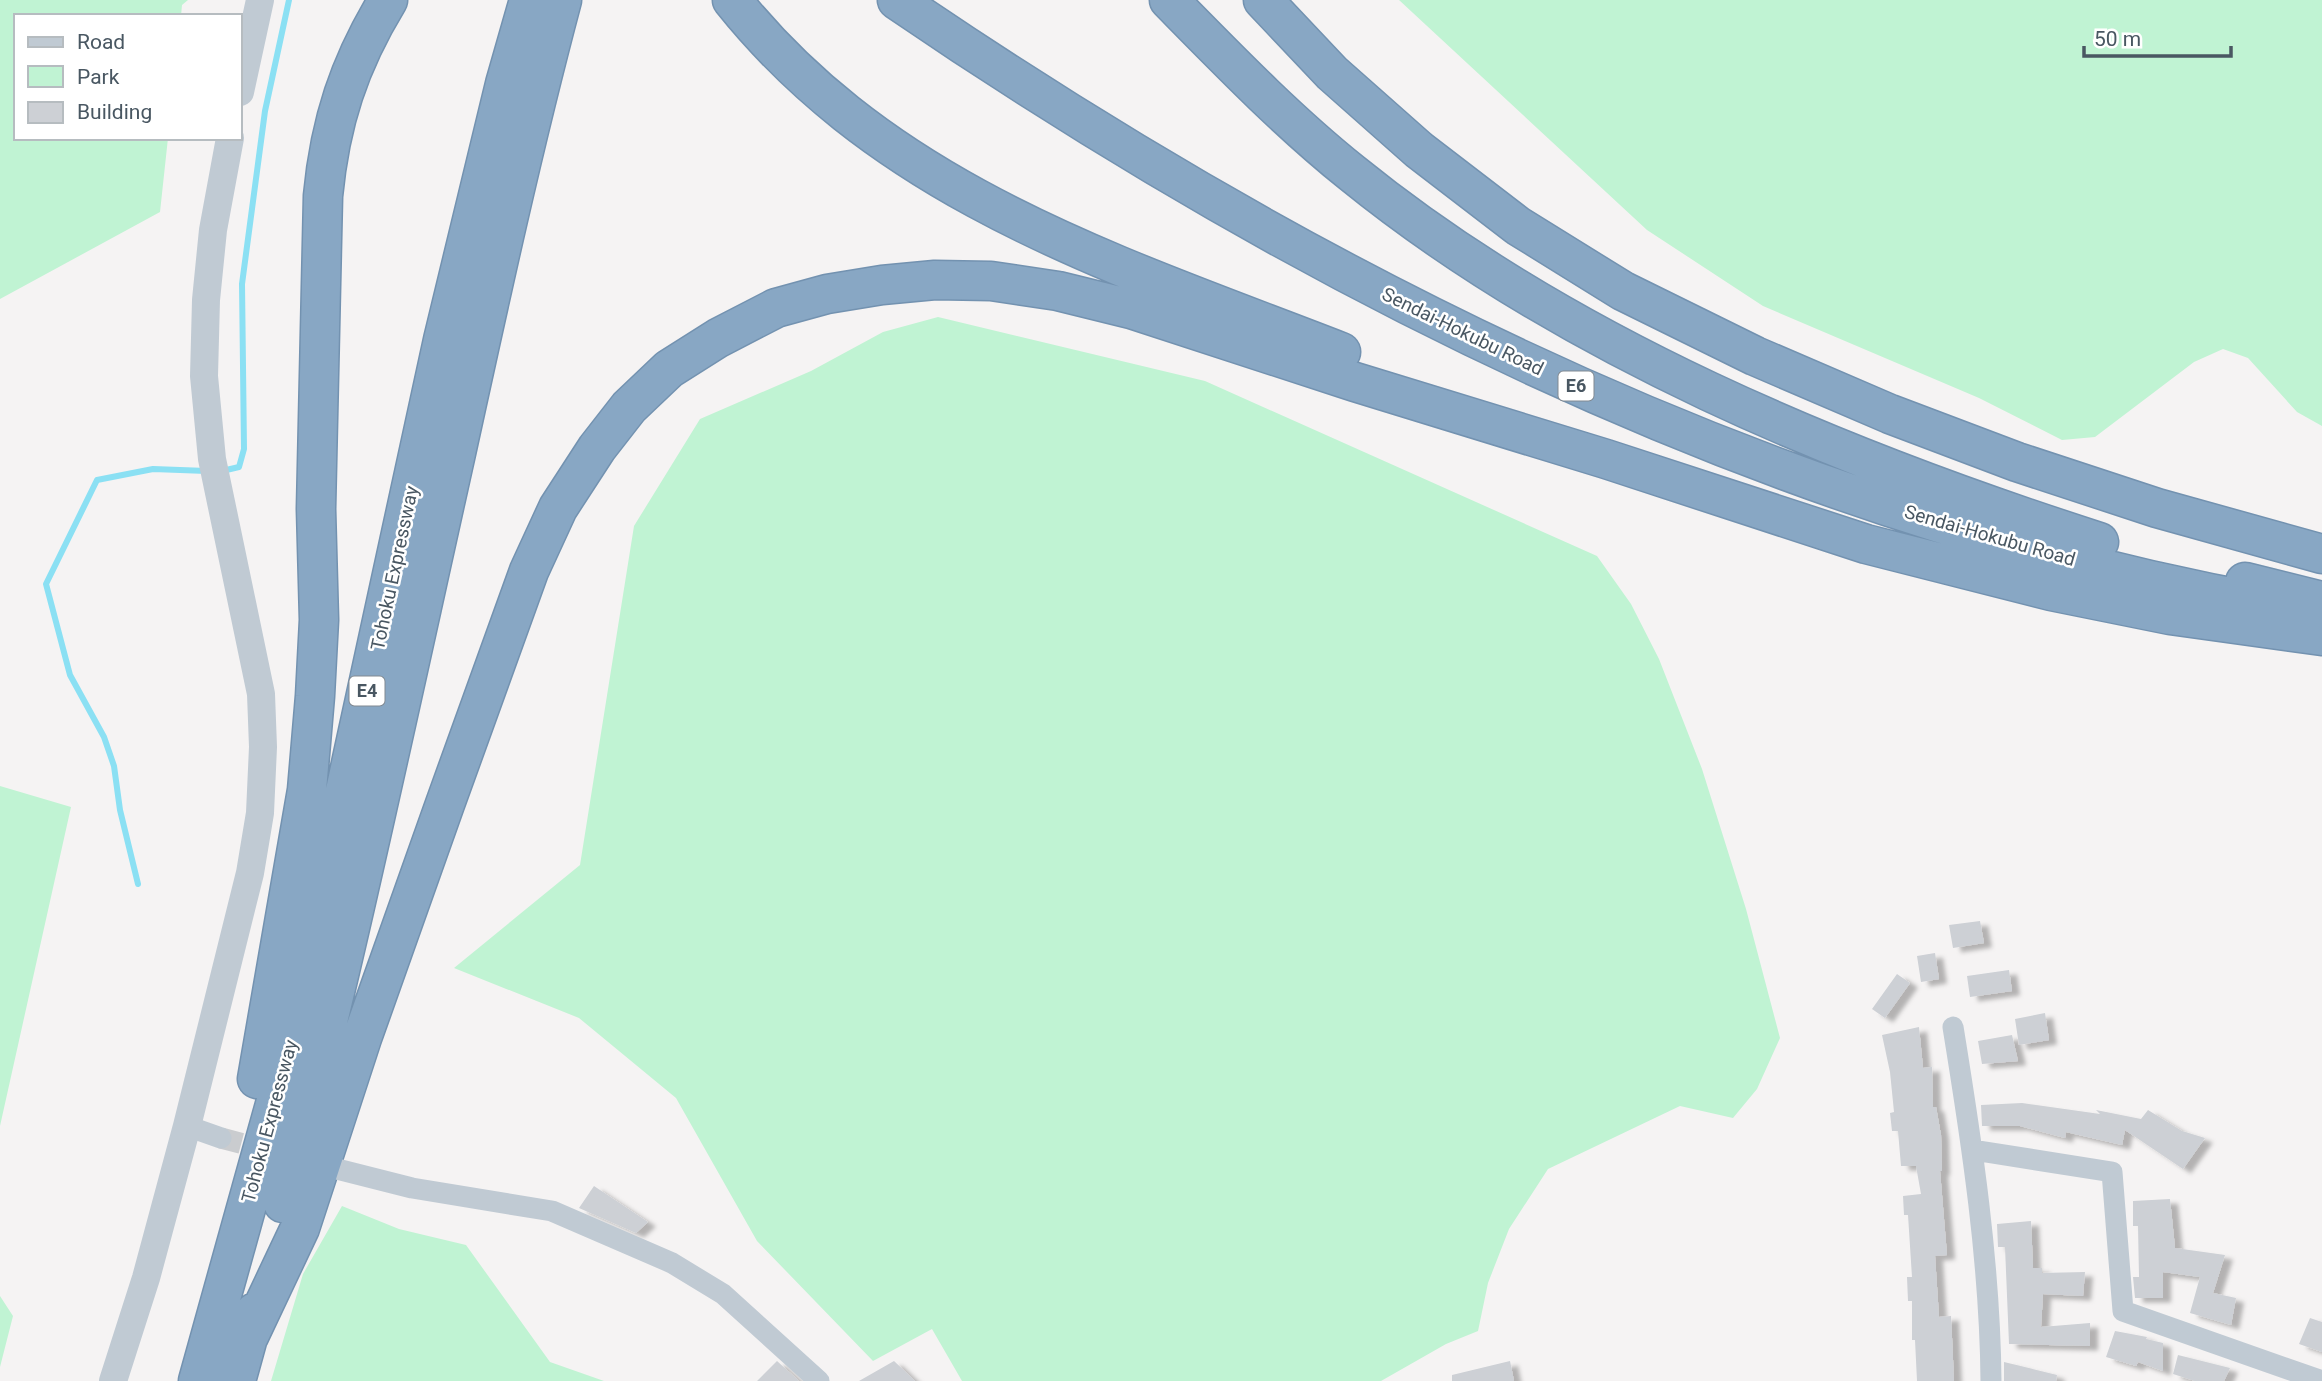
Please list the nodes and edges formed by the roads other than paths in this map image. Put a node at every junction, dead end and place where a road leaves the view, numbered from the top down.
1 (260, 0) edge
2 (388, 0) edge
3 (529, 0) edge
4 (562, 0) edge
5 (732, 0) edge
6 (897, 0) edge
7 (1170, 0) edge
8 (1263, 0) edge
9 (242, 83) edge
10 (230, 140) edge
11 (1606, 459) junction
12 (2322, 554) edge
13 (2322, 601) edge
14 (2322, 615) edge
15 (2322, 636) edge
16 (1953, 1027) dead end
17 (187, 1126) junction
18 (221, 1138) tunnel mouth
19 (1973, 1150) junction
20 (334, 1168) dead end
21 (249, 1336) junction
22 (113, 1381) edge
23 (187, 1381) edge
24 (198, 1381) edge
25 (236, 1381) edge
26 (819, 1381) edge
27 (1991, 1381) edge
28 (2322, 1381) edge

1 - 9 street
2 - 23 highway
3 - 24 highway, Tohoku Expressway / E4
4 - 21 highway, Tohoku Expressway / E4
5 - 11 highway
6 - 14 highway, Sendai-Hokubu Road / E6
7 - 13 highway
8 - 12 highway
10 - 17 street
11 - 15 highway
11 - 21 highway
16 - 19 street
17 - 18 street
17 - 22 street
19 - 27 street
19 - 28 street
20 - 26 street
21 - 25 highway, Tohoku Expressway / E4

